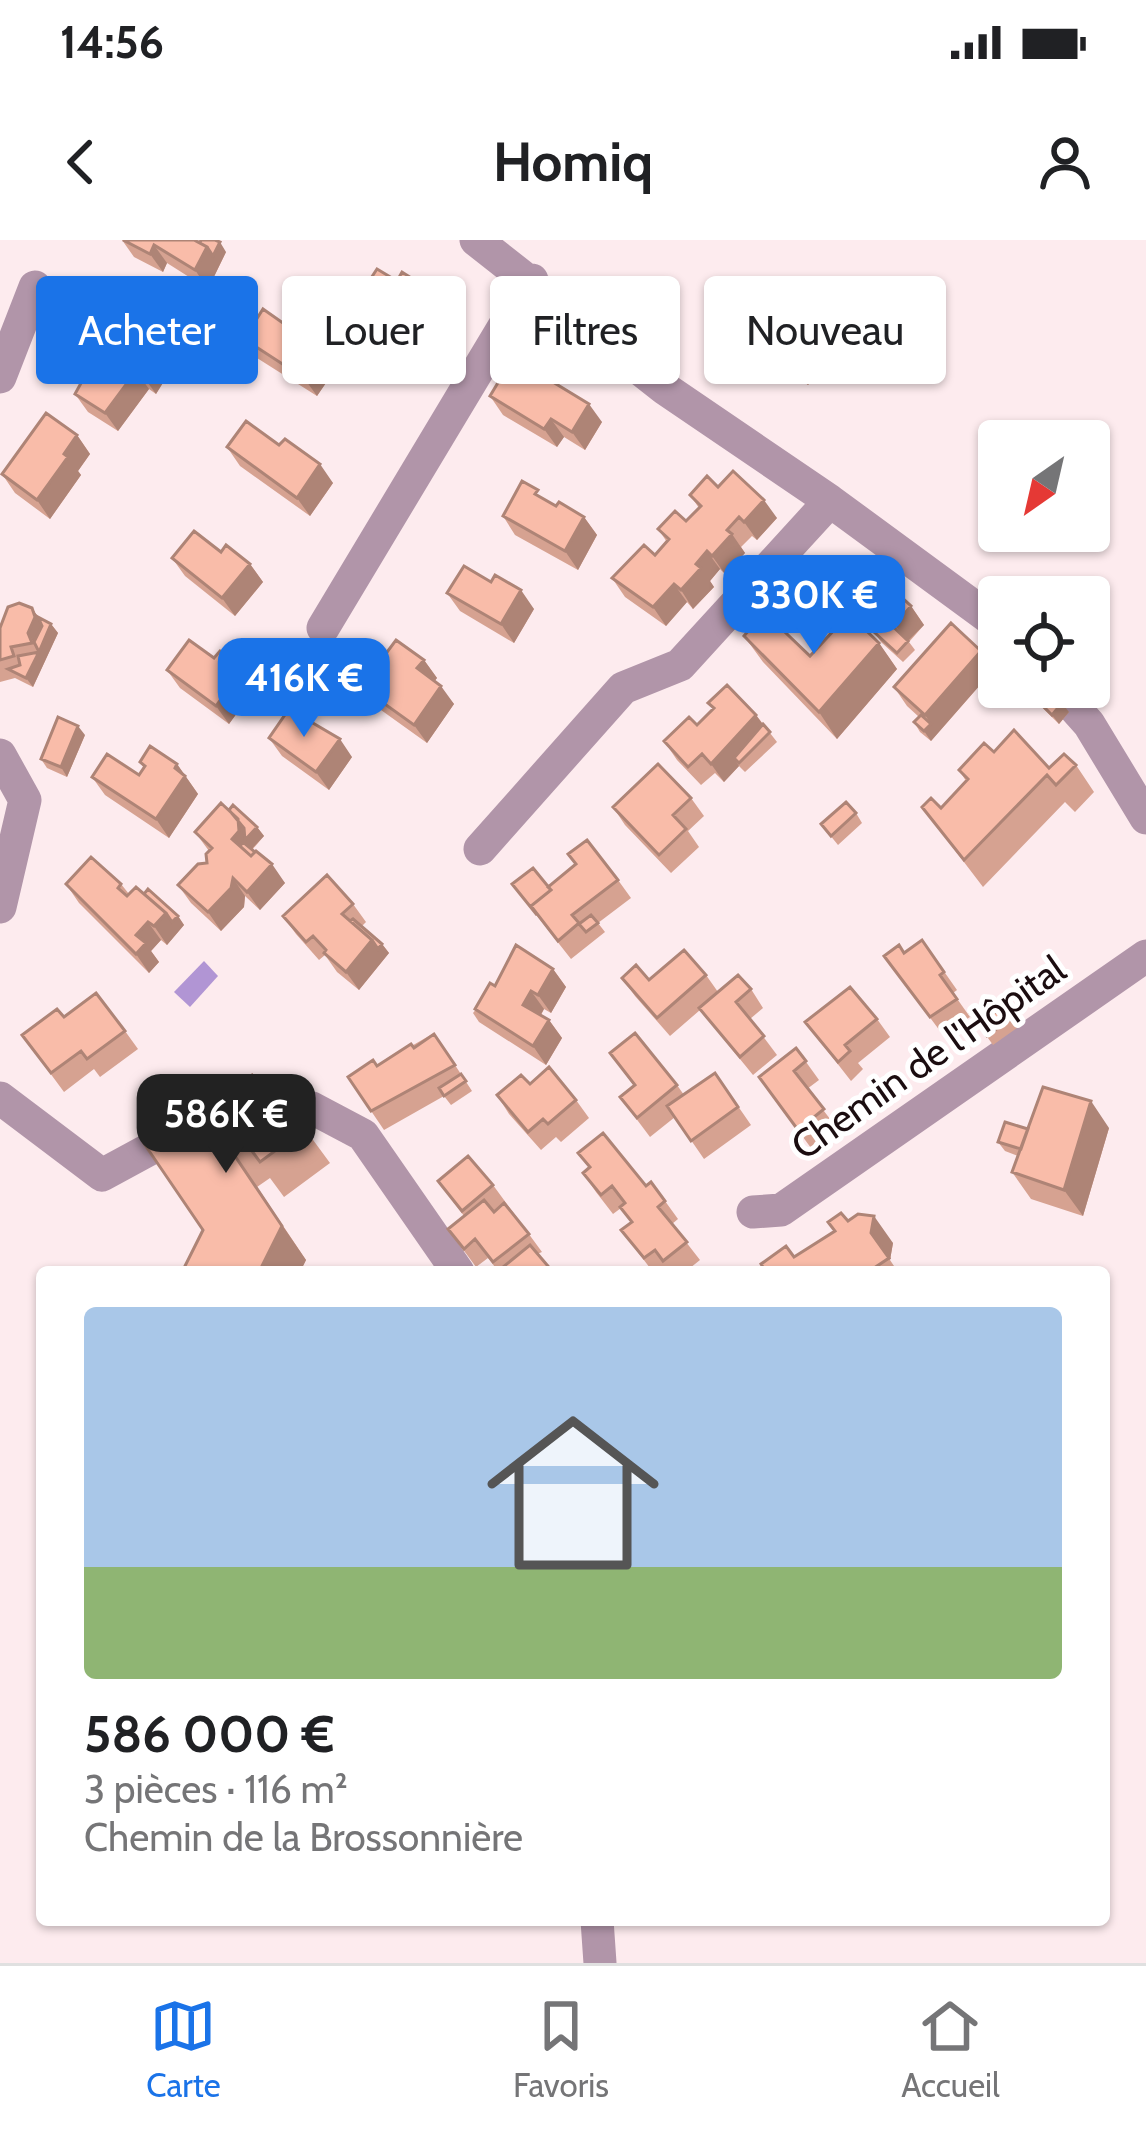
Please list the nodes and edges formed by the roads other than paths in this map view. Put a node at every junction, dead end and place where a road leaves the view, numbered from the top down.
1 (476, 240) edge
2 (526, 276) edge
3 (34, 286) dead end
4 (490, 350) edge
5 (0, 376) edge
6 (659, 384) edge
7 (830, 501) junction
8 (978, 610) edge
9 (323, 628) dead end
10 (1075, 708) edge
11 (0, 755) edge
12 (1146, 818) edge
13 (480, 849) dead end
14 (0, 907) edge
15 (1146, 956) edge
16 (0, 1098) edge
17 (753, 1212) dead end
18 (454, 1266) edge
19 (598, 1926) edge
20 (600, 1963) edge

1 - 2 street
3 - 5 street
4 - 9 street
6 - 7 street
7 - 8 street
7 - 13 street
10 - 12 street
11 - 14 street
15 - 17 street, Chemin de l'Hôpital
16 - 18 street
19 - 20 street

